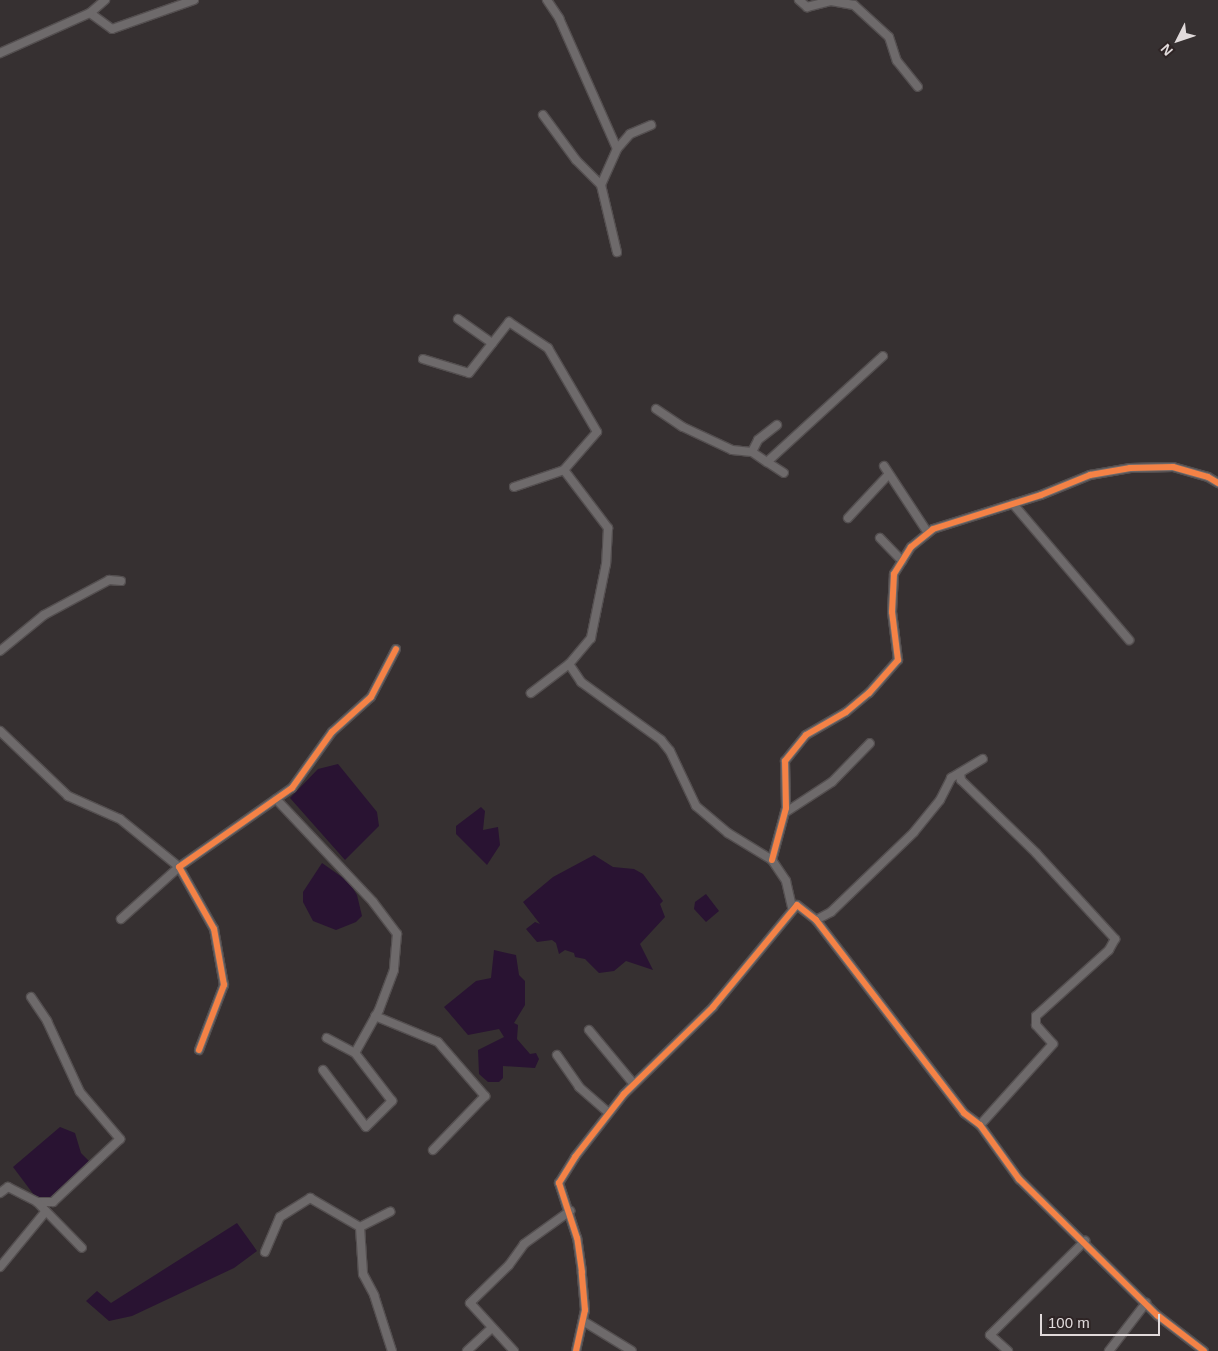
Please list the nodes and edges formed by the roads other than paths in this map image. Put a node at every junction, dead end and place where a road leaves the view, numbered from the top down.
1 (105, 0) edge
2 (194, 0) edge
3 (547, 0) edge
4 (799, 0) edge
5 (90, 13) junction
6 (0, 53) edge
7 (918, 87) dead end
8 (543, 115) dead end
9 (651, 124) dead end
10 (617, 149) junction
11 (601, 185) junction
12 (617, 252) dead end
13 (458, 319) dead end
14 (492, 343) junction
15 (883, 356) dead end
16 (423, 359) dead end
17 (656, 409) dead end
18 (777, 425) dead end
19 (752, 452) junction
20 (768, 462) junction
21 (884, 466) dead end
22 (564, 470) junction
23 (784, 473) dead end
24 (889, 474) junction
25 (1218, 483) edge
26 (514, 487) dead end
27 (1013, 504) junction
28 (848, 518) dead end
29 (928, 533) junction
30 (880, 538) dead end
31 (902, 561) junction
32 (121, 581) dead end
33 (1129, 640) dead end
34 (396, 649) dead end
35 (0, 651) edge
36 (569, 664) junction
37 (531, 693) dead end
38 (0, 731) edge
39 (870, 743) dead end
40 (983, 759) dead end
41 (960, 773) junction
42 (276, 799) junction
43 (786, 812) junction
44 (772, 860) junction
45 (179, 866) junction
46 (792, 908) junction
47 (121, 919) dead end
48 (816, 920) junction
49 (31, 997) dead end
50 (375, 1016) junction
51 (589, 1030) dead end
52 (327, 1038) dead end
53 (199, 1050) dead end
54 (355, 1053) junction
55 (557, 1055) dead end
56 (323, 1070) dead end
57 (633, 1083) junction
58 (608, 1112) junction
59 (980, 1124) junction
60 (434, 1150) dead end
61 (0, 1193) edge
62 (38, 1202) junction
63 (46, 1211) junction
64 (390, 1212) dead end
65 (570, 1212) junction
66 (360, 1227) junction
67 (1085, 1241) junction
68 (82, 1248) dead end
69 (265, 1252) dead end
70 (0, 1267) edge
71 (1146, 1303) junction
72 (583, 1321) junction
73 (492, 1328) junction
74 (392, 1351) edge
75 (467, 1351) edge
76 (514, 1351) edge
77 (576, 1351) edge
78 (632, 1351) edge
79 (1008, 1351) edge
80 (1109, 1351) edge
81 (1204, 1351) edge

1 - 5 street
2 - 5 street
3 - 10 street
4 - 7 street
5 - 6 street
8 - 11 street
9 - 10 street
10 - 11 street
11 - 12 street
13 - 14 street
14 - 16 street
14 - 22 street
15 - 20 street
17 - 19 street
18 - 19 street
19 - 20 street
20 - 23 street
21 - 24 street
22 - 26 street
22 - 36 street
24 - 28 street
24 - 29 street
25 - 27 street
27 - 29 street
27 - 33 street
29 - 31 street
30 - 31 street
31 - 43 street
32 - 35 street
34 - 42 street
36 - 37 street
36 - 44 street
38 - 45 street
39 - 43 street
40 - 41 street
41 - 48 street
41 - 59 street
42 - 45 street
42 - 50 street
43 - 44 street
44 - 46 street
45 - 47 street
45 - 53 street
46 - 48 street
46 - 57 street
48 - 59 street
49 - 62 street
50 - 54 street
50 - 60 street
51 - 57 street
52 - 54 street
54 - 56 street
55 - 58 street
57 - 58 street
58 - 65 street
59 - 67 street
61 - 62 street
62 - 63 street
63 - 68 street
63 - 70 street
64 - 66 street
65 - 72 street
65 - 73 street
66 - 69 street
66 - 74 street
67 - 71 street
67 - 79 street
71 - 80 street
71 - 81 street
72 - 77 street
72 - 78 street
73 - 75 street
73 - 76 street

